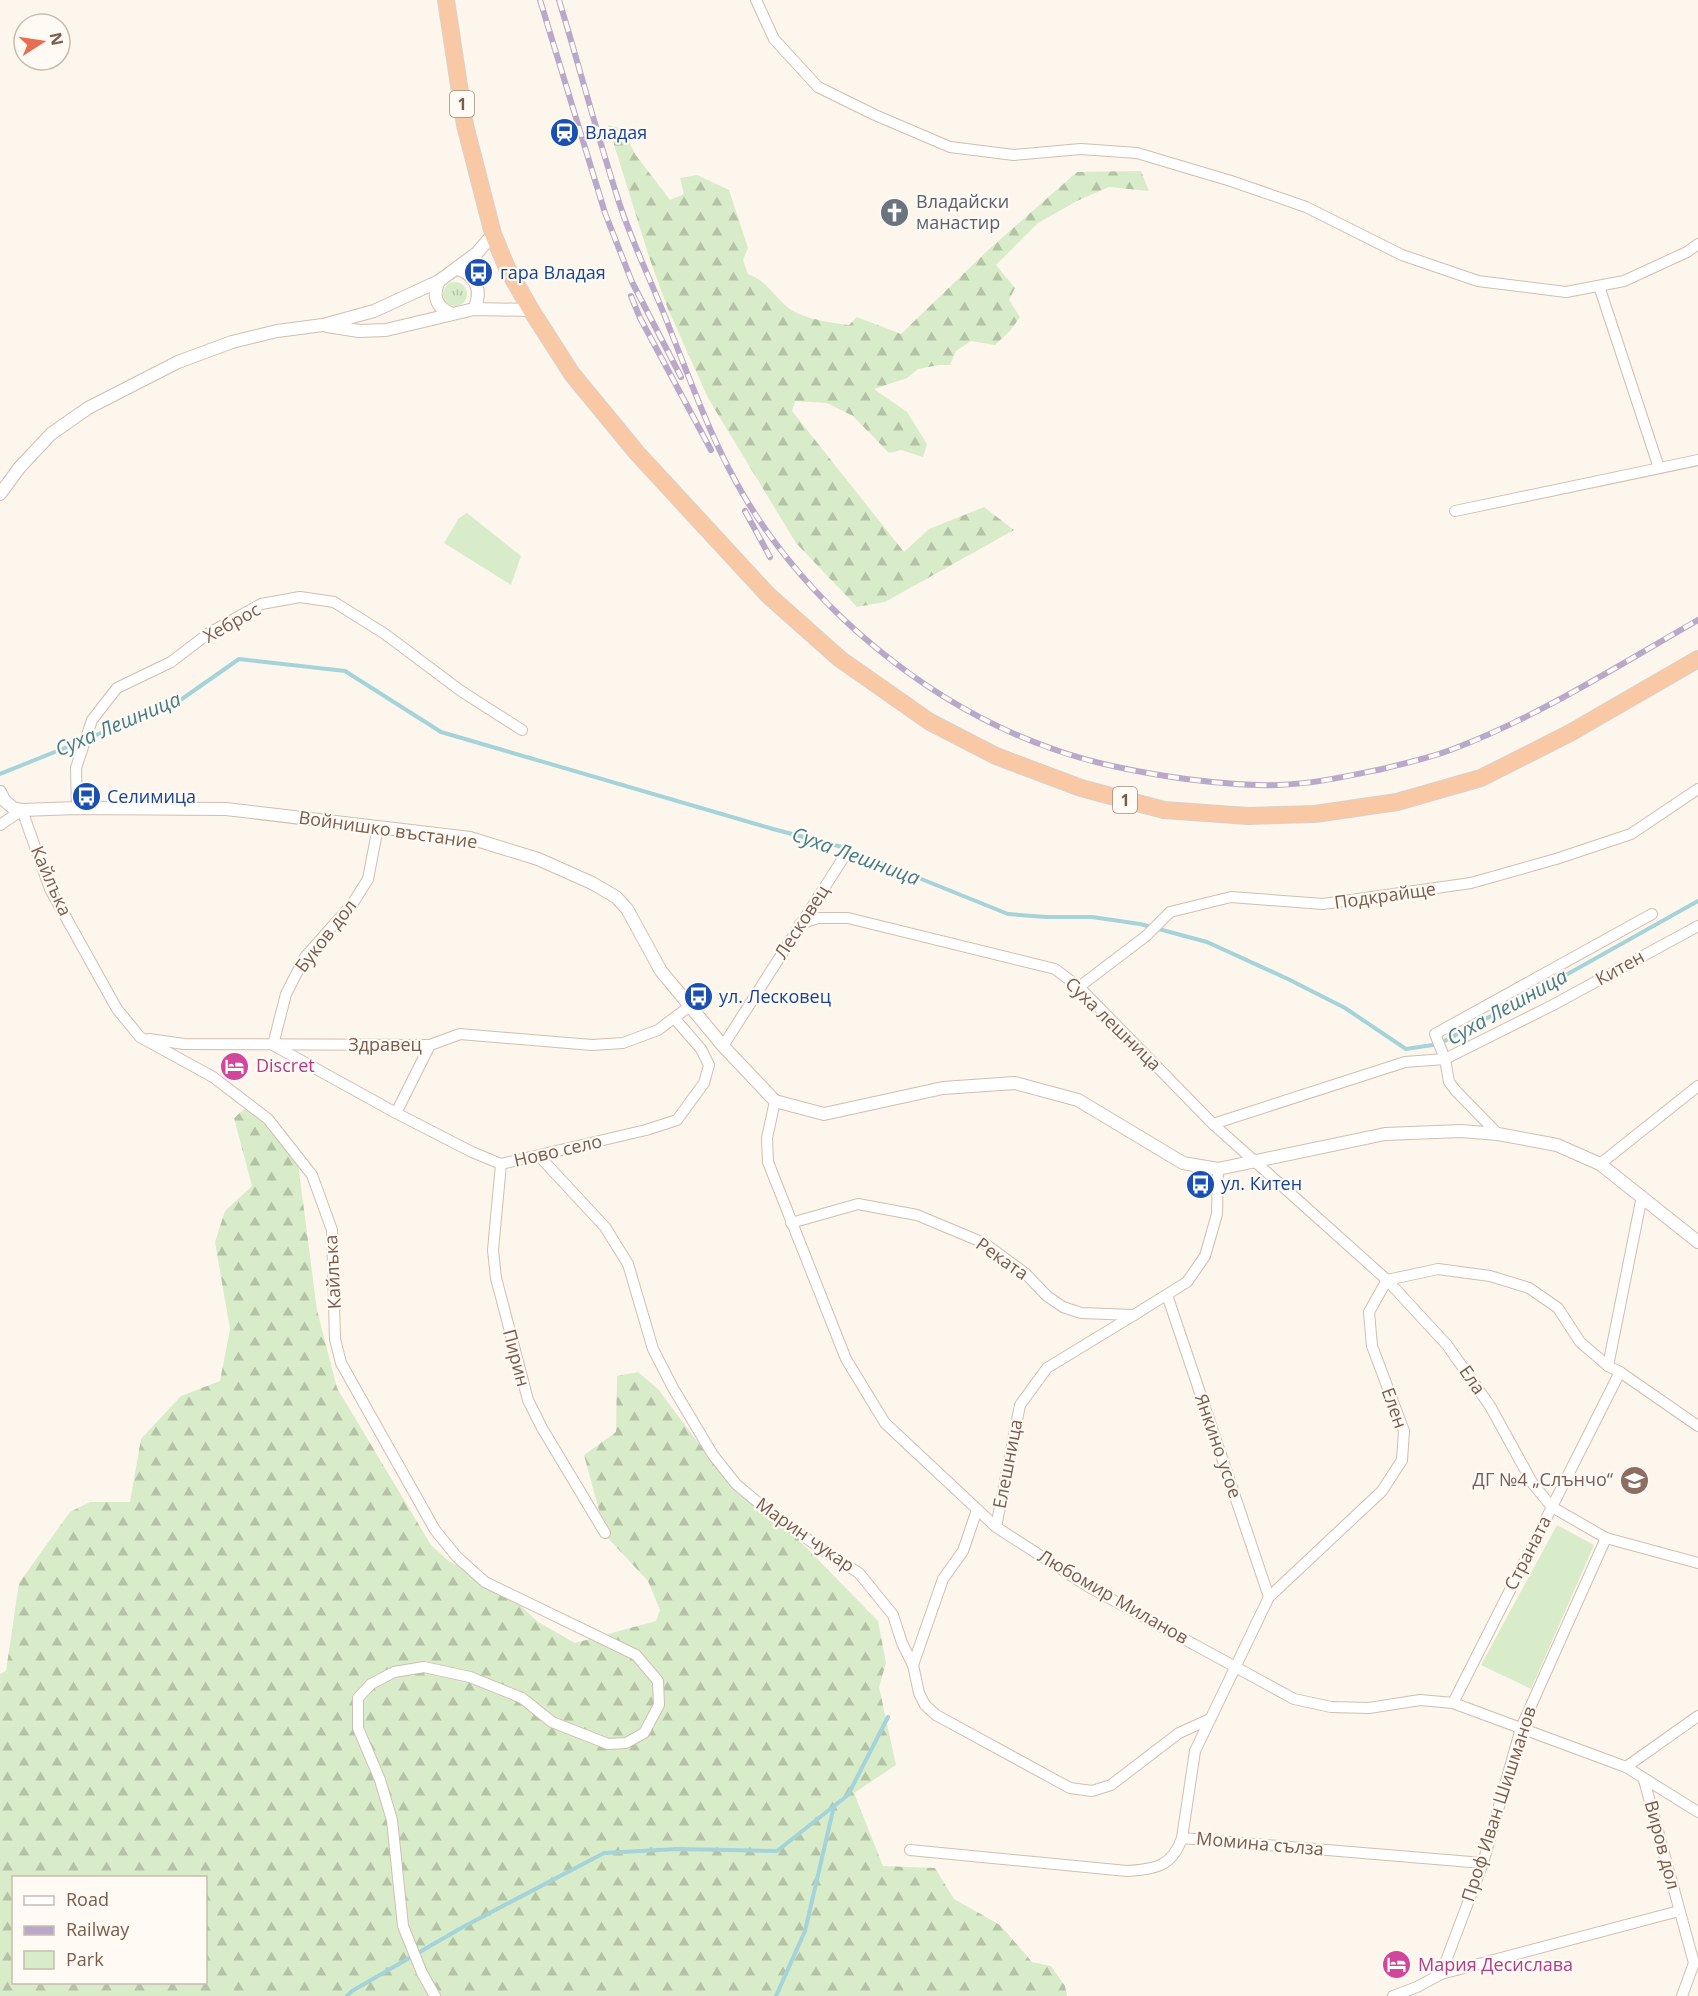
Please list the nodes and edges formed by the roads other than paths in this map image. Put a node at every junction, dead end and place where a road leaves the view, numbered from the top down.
1 (446, 0) edge
2 (756, 0) edge
3 (493, 234) junction
4 (1698, 244) edge
5 (458, 269) junction
6 (439, 281) junction
7 (1599, 286) junction
8 (474, 309) junction
9 (531, 310) junction
10 (450, 313) junction
11 (323, 325) junction
12 (1698, 460) edge
13 (1659, 468) junction
14 (0, 494) edge
15 (1455, 511) dead end
16 (1698, 658) edge
17 (522, 730) dead end
18 (1698, 789) edge
19 (0, 792) edge
20 (77, 808) junction
21 (22, 810) junction
22 (0, 825) edge
23 (378, 827) junction
24 (842, 860) dead end
25 (1652, 914) dead end
26 (800, 924) junction
27 (1698, 926) edge
28 (1079, 987) junction
29 (690, 1006) junction
30 (675, 1019) junction
31 (140, 1037) junction
32 (273, 1045) junction
33 (430, 1045) junction
34 (723, 1046) junction
35 (1445, 1059) junction
36 (1698, 1086) edge
37 (775, 1101) junction
38 (396, 1113) junction
39 (1213, 1124) junction
40 (1498, 1134) junction
41 (540, 1156) junction
42 (1257, 1162) junction
43 (501, 1164) junction
44 (1600, 1164) junction
45 (1218, 1169) junction
46 (1642, 1196) junction
47 (791, 1223) junction
48 (1698, 1242) edge
49 (1387, 1280) junction
50 (1167, 1295) junction
51 (1134, 1315) junction
52 (1608, 1366) junction
53 (1620, 1372) junction
54 (1698, 1426) edge
55 (1552, 1507) junction
56 (977, 1510) junction
57 (996, 1527) junction
58 (604, 1533) dead end
59 (1606, 1539) junction
60 (1698, 1563) edge
61 (1269, 1597) junction
62 (913, 1665) junction
63 (1236, 1666) junction
64 (1453, 1703) junction
65 (1698, 1716) edge
66 (1210, 1719) junction
67 (1521, 1728) junction
68 (1626, 1767) junction
69 (1644, 1780) junction
70 (1698, 1812) edge
71 (1182, 1838) junction
72 (910, 1850) dead end
73 (1483, 1863) junction
74 (1679, 1911) junction
75 (1441, 1974) junction
76 (1421, 1992) edge
77 (435, 1996) edge
78 (1393, 1996) edge
79 (1682, 1996) edge

1 - 3 highway, 1
2 - 7 street
3 - 5 street
3 - 9 highway, 1
4 - 7 street
5 - 6 street
5 - 8 street
6 - 10 street
6 - 11 street
7 - 13 street
8 - 9 street
8 - 10 street
9 - 16 highway, 1
10 - 11 street
11 - 14 street
12 - 13 street
13 - 15 street
17 - 20 street, Хеброс
18 - 28 street, Подкрайще
19 - 21 street
20 - 21 street, Войнишко въстание
20 - 23 street, Войнишко въстание
21 - 22 street
21 - 31 street, Кайлъка
23 - 29 street, Войнишко въстание
23 - 32 street, Буков дол
24 - 26 street, Лесковец
25 - 35 street
26 - 28 street, Суха лешница
26 - 34 street, Лесковец
27 - 35 street, Китен
28 - 39 street, Суха лешница
29 - 30 street, Здравец
29 - 34 street, Войнишко въстание
30 - 33 street, Здравец
30 - 41 street, Ново село
31 - 32 street, Здравец
31 - 77 street, Кайлъка
32 - 33 street, Здравец
32 - 38 street, Ново село
33 - 38 street
34 - 37 street, Войнишко въстание
35 - 39 street, Китен
35 - 40 street
36 - 44 street
37 - 45 street
37 - 47 street, Любомир Миланов
38 - 43 street, Ново село
39 - 42 street, Суха лешница
40 - 42 street
40 - 44 street
41 - 43 street, Ново село
41 - 62 street, Марин чукар
42 - 45 street
42 - 49 street, Ела
43 - 58 street, Пирин
44 - 46 street
45 - 50 street
46 - 48 street
46 - 52 street
47 - 51 street, Реката
47 - 56 street, Любомир Миланов
49 - 52 street
49 - 55 street, Ела
49 - 61 street, Елен
50 - 51 street
50 - 61 street, Янкино усое
51 - 57 street, Елешница
52 - 53 street
53 - 54 street
53 - 55 street, Страната
55 - 59 street, Ела
55 - 64 street, Страната
56 - 57 street, Любомир Миланов
56 - 62 street
57 - 63 street, Любомир Миланов
59 - 60 street, Ела
59 - 67 street, Проф Иван Шишманов
61 - 63 street, Елен
62 - 66 street, Марин чукар
63 - 64 street, Любомир Миланов
63 - 66 street, Елен
64 - 67 street, Любомир Миланов
65 - 68 street
66 - 71 street, Елен
67 - 68 street, Любомир Миланов
67 - 73 street, Проф Иван Шишманов
68 - 69 street, Любомир Миланов
69 - 70 street, Любомир Миланов
69 - 74 street, Виров дол
71 - 72 street, Момина сълза
71 - 73 street, Момина сълза
73 - 75 street, Проф Иван Шишманов
74 - 75 street
74 - 79 street, Виров дол
75 - 76 street
76 - 78 street

